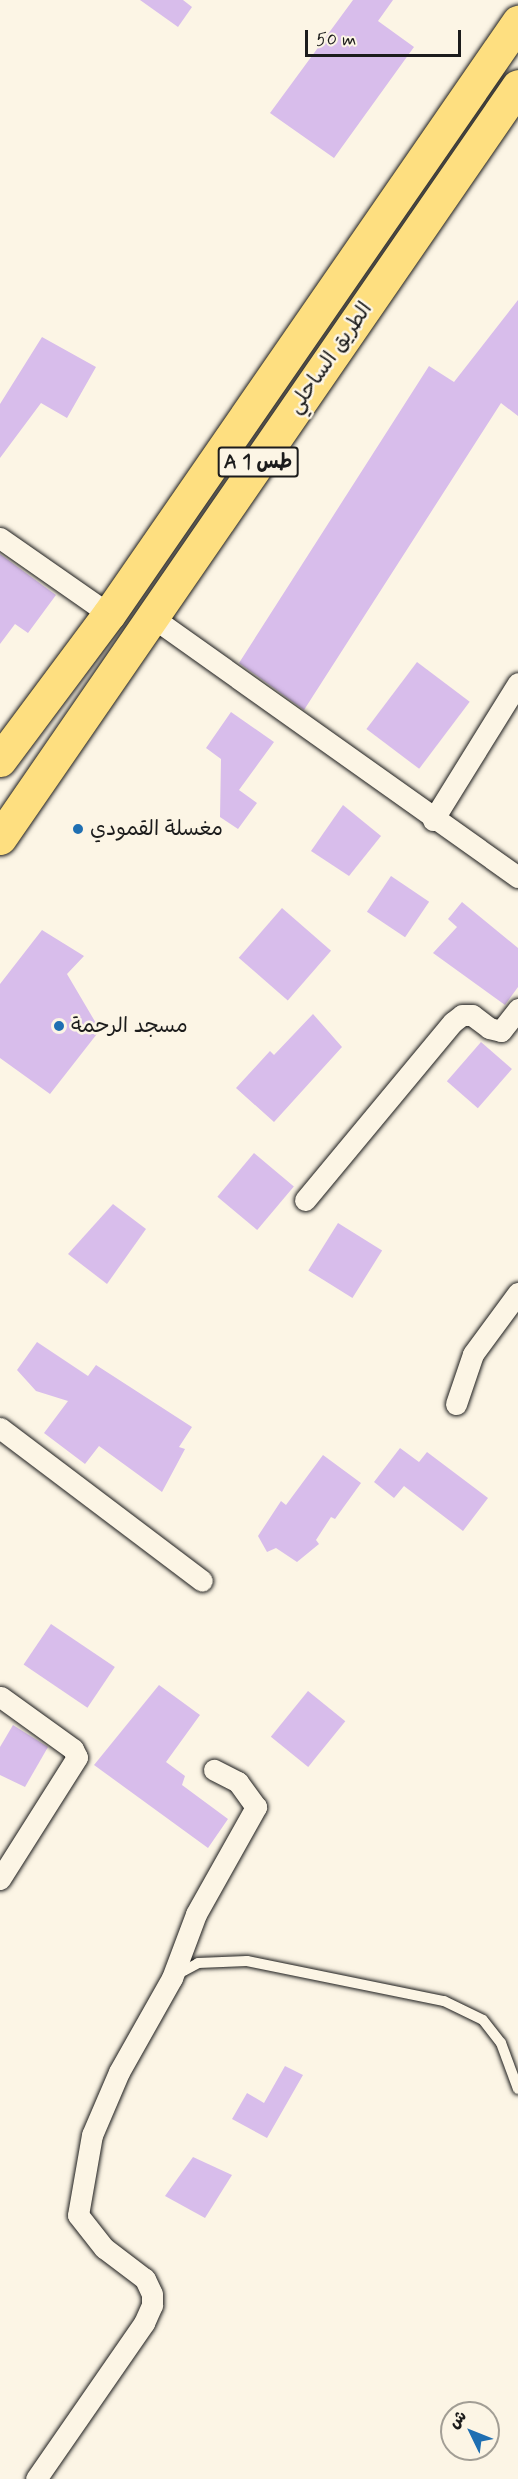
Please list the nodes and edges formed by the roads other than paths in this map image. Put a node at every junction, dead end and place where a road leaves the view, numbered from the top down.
1 (518, 22) edge
2 (518, 86) edge
3 (0, 538) edge
4 (109, 614) junction
5 (152, 617) junction
6 (518, 683) edge
7 (0, 760) edge
8 (434, 820) junction
9 (0, 838) edge
10 (518, 878) edge
11 (518, 1009) edge
12 (306, 1200) dead end
13 (518, 1293) edge
14 (456, 1404) dead end
15 (0, 1428) edge
16 (202, 1581) dead end
17 (1, 1697) edge
18 (214, 1770) dead end
19 (0, 1879) edge
20 (172, 1978) junction
21 (518, 2089) edge
22 (36, 2479) edge

1 - 4 highway, الطريق الساحلي / A 1 طس
2 - 5 highway, الطريق الساحلي / A 1 طس
3 - 4 street
4 - 7 highway, الطريق الساحلي / A 1 طس
5 - 8 street
5 - 9 highway, الطريق الساحلي / A 1 طس
6 - 8 street
8 - 10 street
11 - 12 street
13 - 14 street
15 - 16 street
17 - 19 street
18 - 20 street
20 - 21 lane
20 - 22 street

